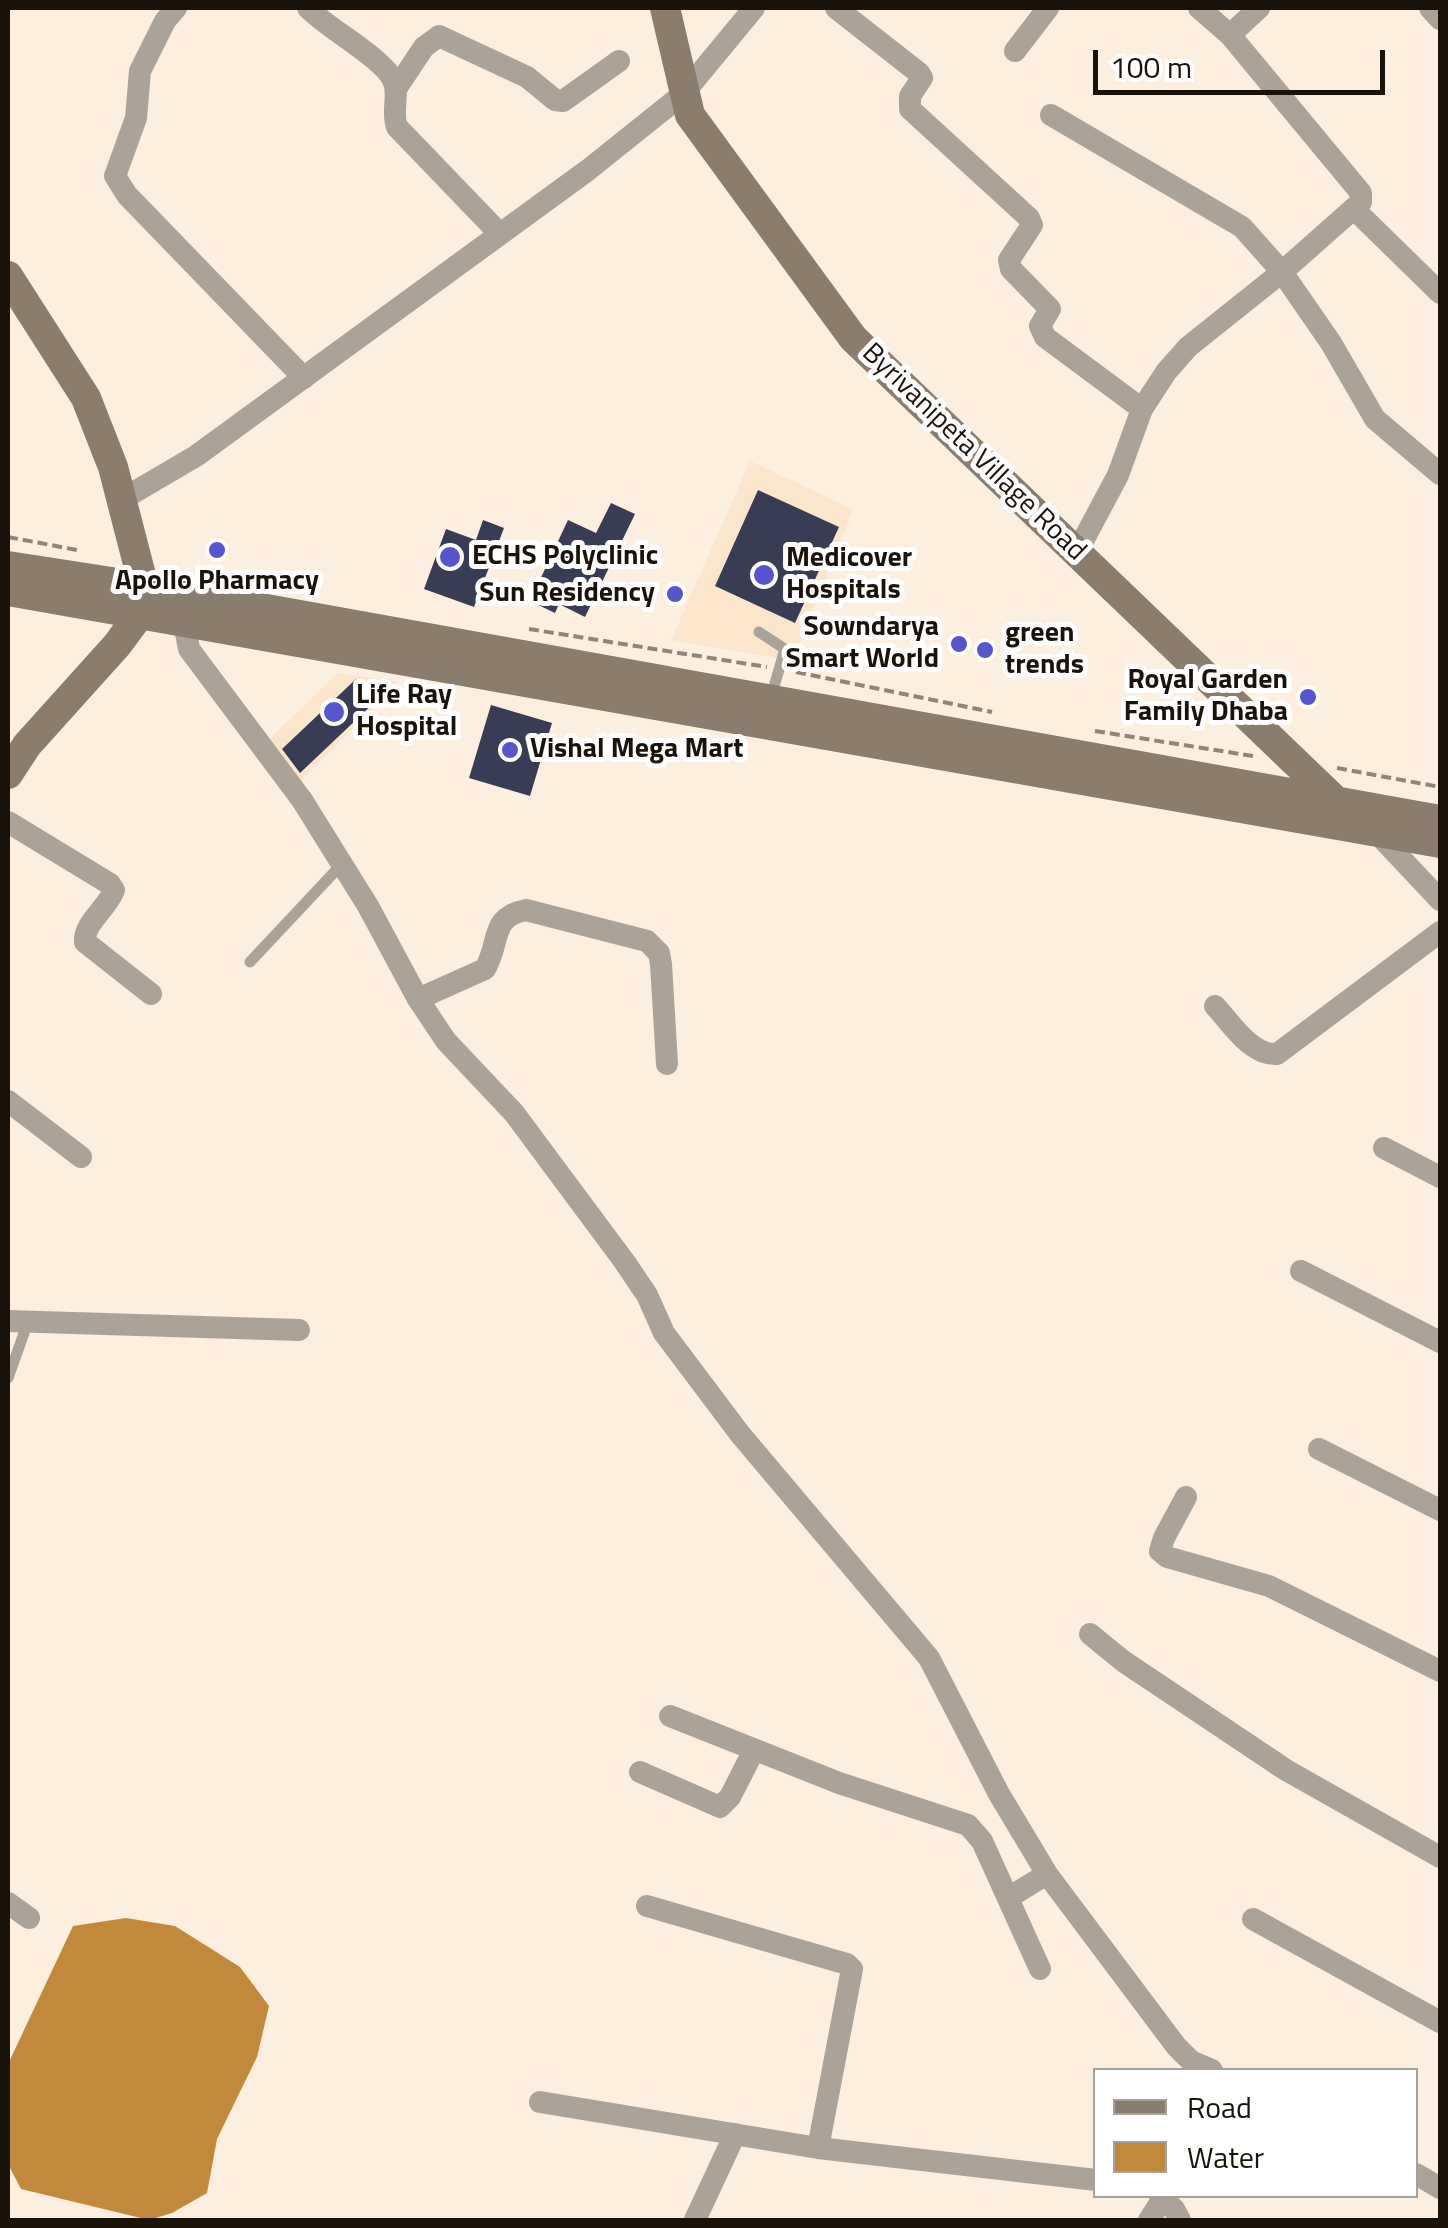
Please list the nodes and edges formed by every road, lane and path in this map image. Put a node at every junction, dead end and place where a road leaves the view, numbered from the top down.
1 (308, 8) edge
2 (665, 8) edge
3 (754, 8) edge
4 (836, 8) edge
5 (1048, 8) edge
6 (1199, 8) edge
7 (1259, 8) edge
8 (1430, 8) edge
9 (163, 12) edge
10 (1440, 19) edge
11 (1230, 35) junction
12 (1015, 51) dead end
13 (619, 61) dead end
14 (396, 89) junction
15 (683, 94) junction
16 (1051, 115) dead end
17 (1355, 210) junction
18 (500, 234) junction
19 (1282, 272) junction
20 (8, 276) edge
21 (1440, 293) edge
22 (304, 378) junction
23 (1142, 410) junction
24 (1440, 474) edge
25 (121, 500) junction
26 (8, 537) edge
27 (82, 550) dead end
28 (1077, 552) junction
29 (8, 566) edge
30 (8, 591) edge
31 (142, 600) junction
32 (184, 622) junction
33 (527, 629) dead end
34 (759, 632) dead end
35 (779, 669) junction
36 (770, 701) junction
37 (993, 713) dead end
38 (1088, 730) dead end
39 (1259, 757) dead end
40 (1297, 764) junction
41 (8, 774) edge
42 (1440, 787) edge
43 (1338, 802) junction
44 (1440, 820) edge
45 (8, 822) edge
46 (1376, 832) junction
47 (1440, 844) edge
48 (342, 864) junction
49 (1440, 900) edge
50 (1440, 932) edge
51 (250, 962) dead end
52 (152, 994) dead end
53 (418, 999) junction
54 (1215, 1006) dead end
55 (667, 1064) dead end
56 (8, 1101) edge
57 (1384, 1148) dead end
58 (81, 1157) dead end
59 (1440, 1177) edge
60 (1302, 1271) dead end
61 (18, 1321) edge
62 (299, 1330) dead end
63 (1440, 1342) edge
64 (8, 1378) edge
65 (1319, 1449) dead end
66 (1186, 1496) dead end
67 (1440, 1510) edge
68 (1090, 1634) dead end
69 (1440, 1671) edge
70 (670, 1716) dead end
71 (753, 1752) junction
72 (640, 1772) dead end
73 (1440, 1857) edge
74 (1047, 1874) junction
75 (1008, 1898) junction
76 (8, 1904) edge
77 (647, 1906) dead end
78 (29, 1918) dead end
79 (1254, 1919) dead end
80 (1040, 1969) dead end
81 (1440, 2022) edge
82 (1208, 2068) edge
83 (540, 2102) dead end
84 (735, 2134) junction
85 (818, 2148) junction
86 (1418, 2175) edge
87 (1093, 2180) edge
88 (1440, 2188) edge
89 (1161, 2198) edge
90 (1164, 2198) edge
91 (695, 2220) edge
92 (1149, 2220) edge
93 (1180, 2220) edge

1 - 14 street
2 - 15 main road, Byrivanipeta Village Road
3 - 15 street
4 - 23 street
5 - 12 street
6 - 11 street
7 - 11 street
8 - 10 street
9 - 22 street
11 - 17 street
13 - 14 street
14 - 18 street
15 - 18 street
15 - 28 main road, Byrivanipeta Village Road
16 - 19 street
17 - 19 street
17 - 21 street
18 - 22 street
19 - 23 street
19 - 24 street
20 - 25 main road
22 - 25 street
23 - 28 street
25 - 31 main road
26 - 27 path
28 - 40 main road, Byrivanipeta Village Road
29 - 31 main road
30 - 31 main road
31 - 32 main road
31 - 36 main road
31 - 41 main road
32 - 46 main road
32 - 48 street
33 - 35 path
34 - 35 lane
35 - 36 lane
35 - 37 path
36 - 43 main road
38 - 39 path
40 - 42 path
40 - 43 main road, Byrivanipeta Village Road
43 - 44 main road
43 - 46 main road, Byrivanipeta Village Road
45 - 52 street
46 - 47 main road
46 - 49 street
48 - 51 lane
48 - 53 street
50 - 54 street
53 - 55 street
53 - 74 street
56 - 58 street
57 - 59 street
60 - 63 street
61 - 62 street
61 - 64 lane
65 - 67 street
66 - 69 street
68 - 73 street
70 - 71 street
71 - 72 street
71 - 75 street
74 - 75 street
74 - 82 street
75 - 80 street
76 - 78 street
77 - 85 street
79 - 81 street
83 - 84 street
84 - 85 street
84 - 91 street
85 - 87 street
86 - 88 street
89 - 92 street
90 - 93 street

